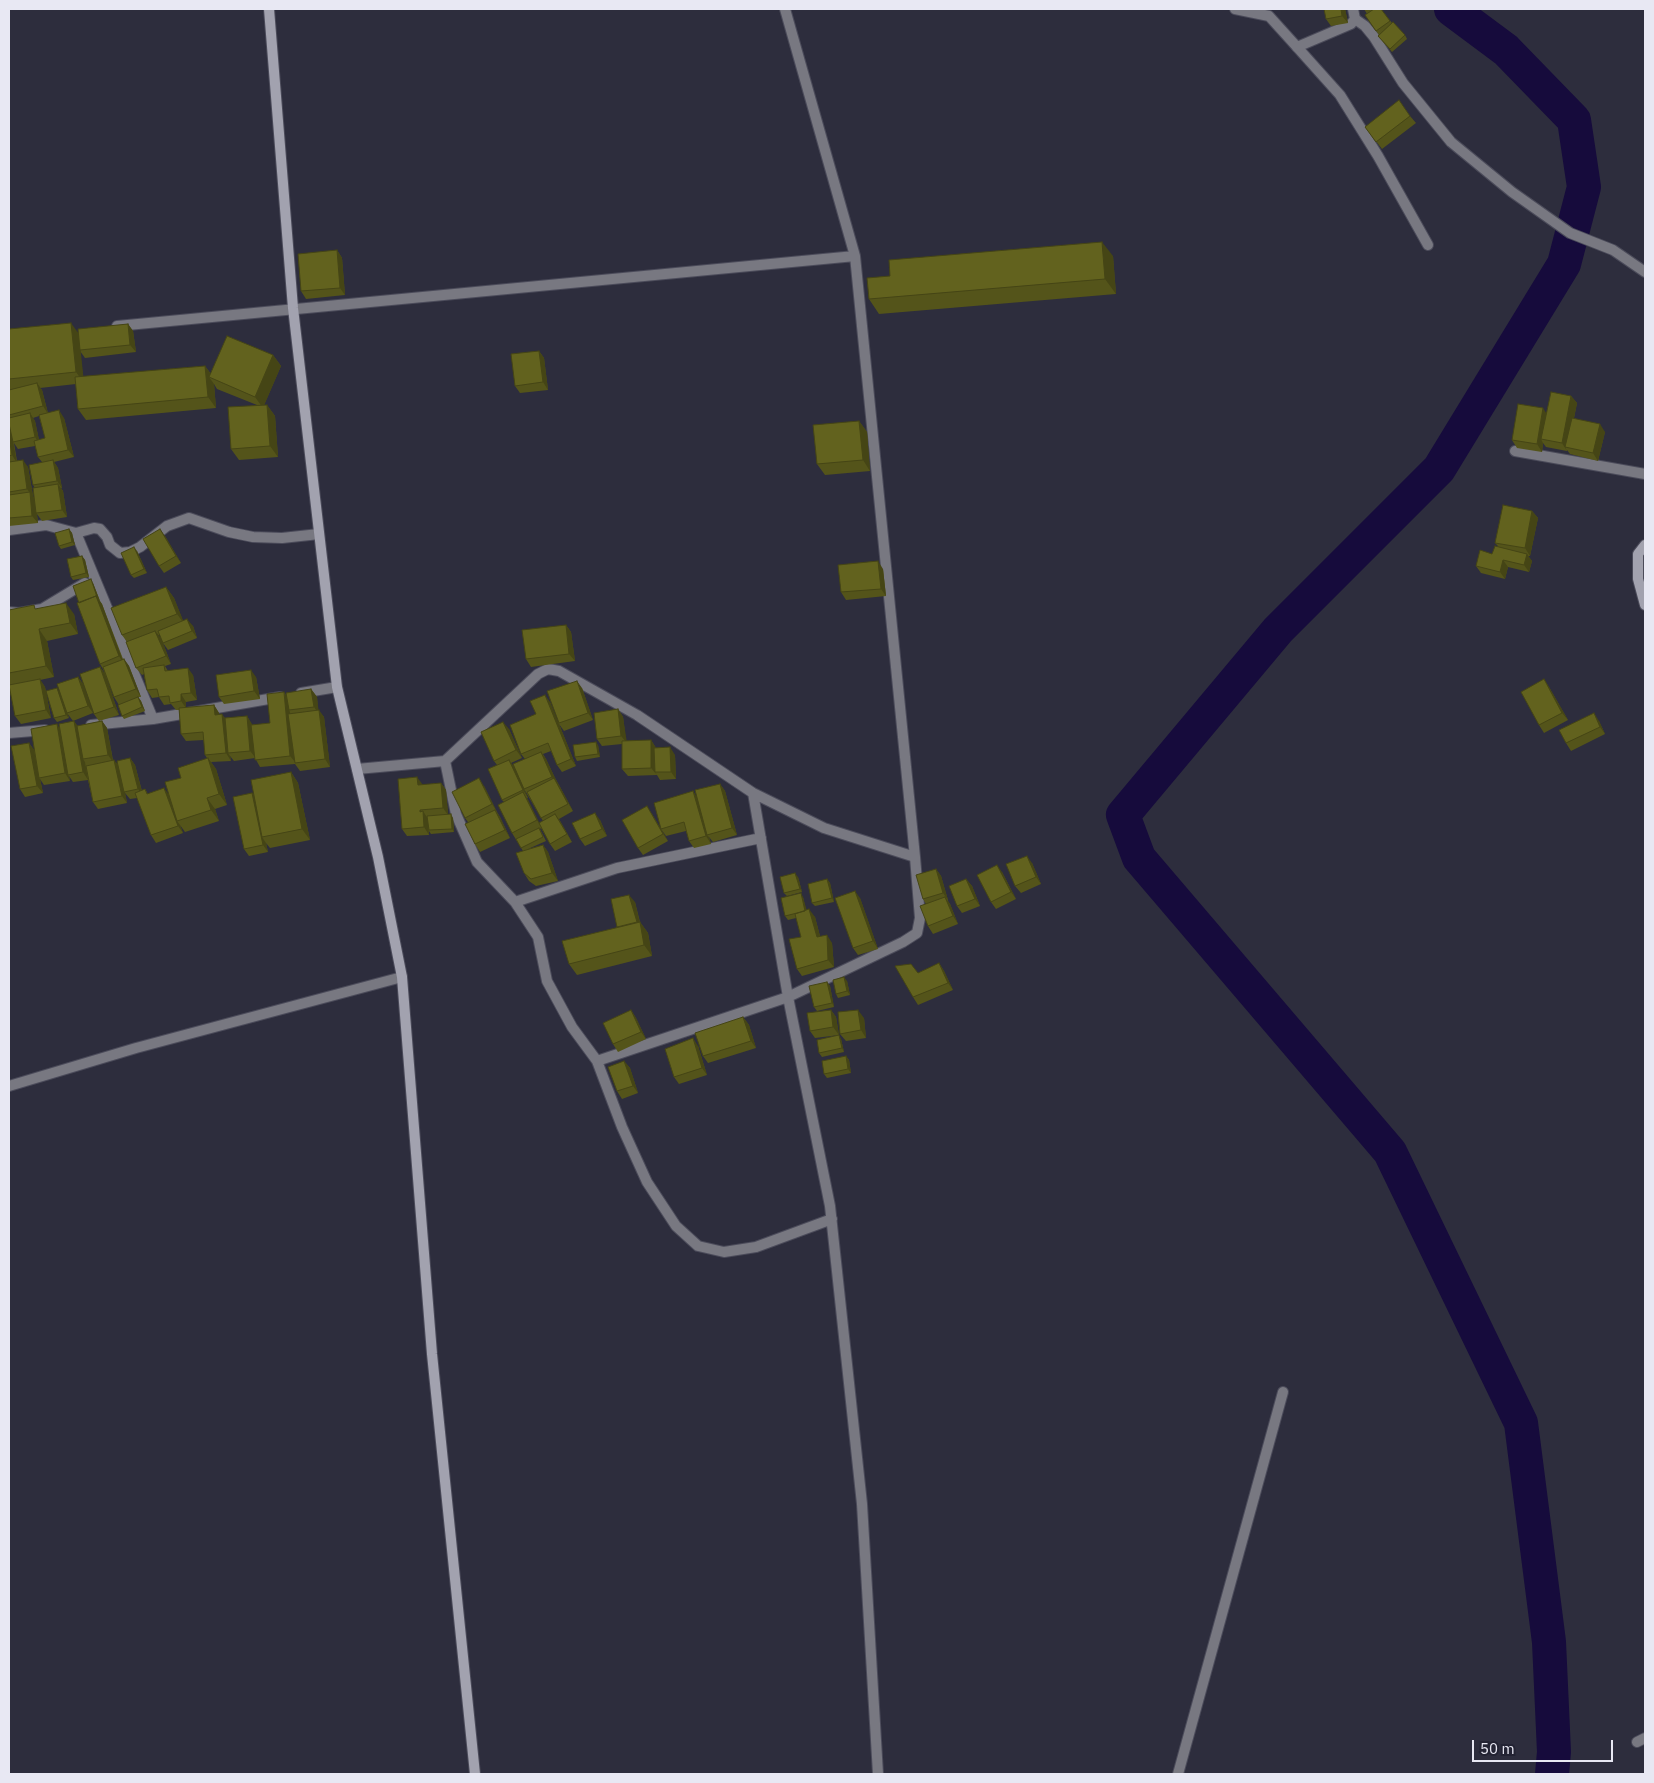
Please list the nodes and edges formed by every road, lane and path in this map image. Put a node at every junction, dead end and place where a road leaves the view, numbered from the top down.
1 (269, 9) edge
2 (785, 9) edge
3 (1235, 9) edge
4 (1354, 14) edge
5 (1297, 47) junction
6 (1428, 245) dead end
7 (855, 256) junction
8 (1645, 272) edge
9 (293, 308) junction
10 (107, 327) edge
11 (1515, 451) edge
12 (1645, 474) edge
13 (9, 530) edge
14 (76, 533) junction
15 (319, 534) junction
16 (1645, 545) edge
17 (94, 578) junction
18 (1645, 605) edge
19 (9, 612) edge
20 (337, 687) junction
21 (154, 719) junction
22 (76, 727) edge
23 (57, 729) edge
24 (9, 734) edge
25 (445, 761) junction
26 (358, 770) junction
27 (753, 793) junction
28 (761, 838) junction
29 (915, 857) junction
30 (515, 902) junction
31 (402, 977) junction
32 (788, 997) junction
33 (597, 1061) junction
34 (9, 1086) edge
35 (832, 1220) junction
36 (1283, 1392) dead end
37 (475, 1774) edge
38 (878, 1774) edge
39 (1178, 1774) edge

1 - 9 street
2 - 7 street
3 - 5 street
4 - 5 street
4 - 8 street
5 - 6 street
7 - 9 street
7 - 29 street
9 - 10 street
9 - 15 street
11 - 12 street
13 - 14 street
14 - 15 street
14 - 17 street
15 - 20 street
16 - 18 street
17 - 19 street
17 - 21 street
20 - 21 street
20 - 26 street
21 - 22 street
23 - 24 street
25 - 26 street
25 - 27 street
25 - 30 street
26 - 31 street
27 - 28 street
27 - 29 street
28 - 30 street
28 - 32 street
29 - 32 street
30 - 33 street
31 - 34 street
31 - 37 street
32 - 33 street
32 - 35 street
33 - 35 street
35 - 38 street
36 - 39 street

